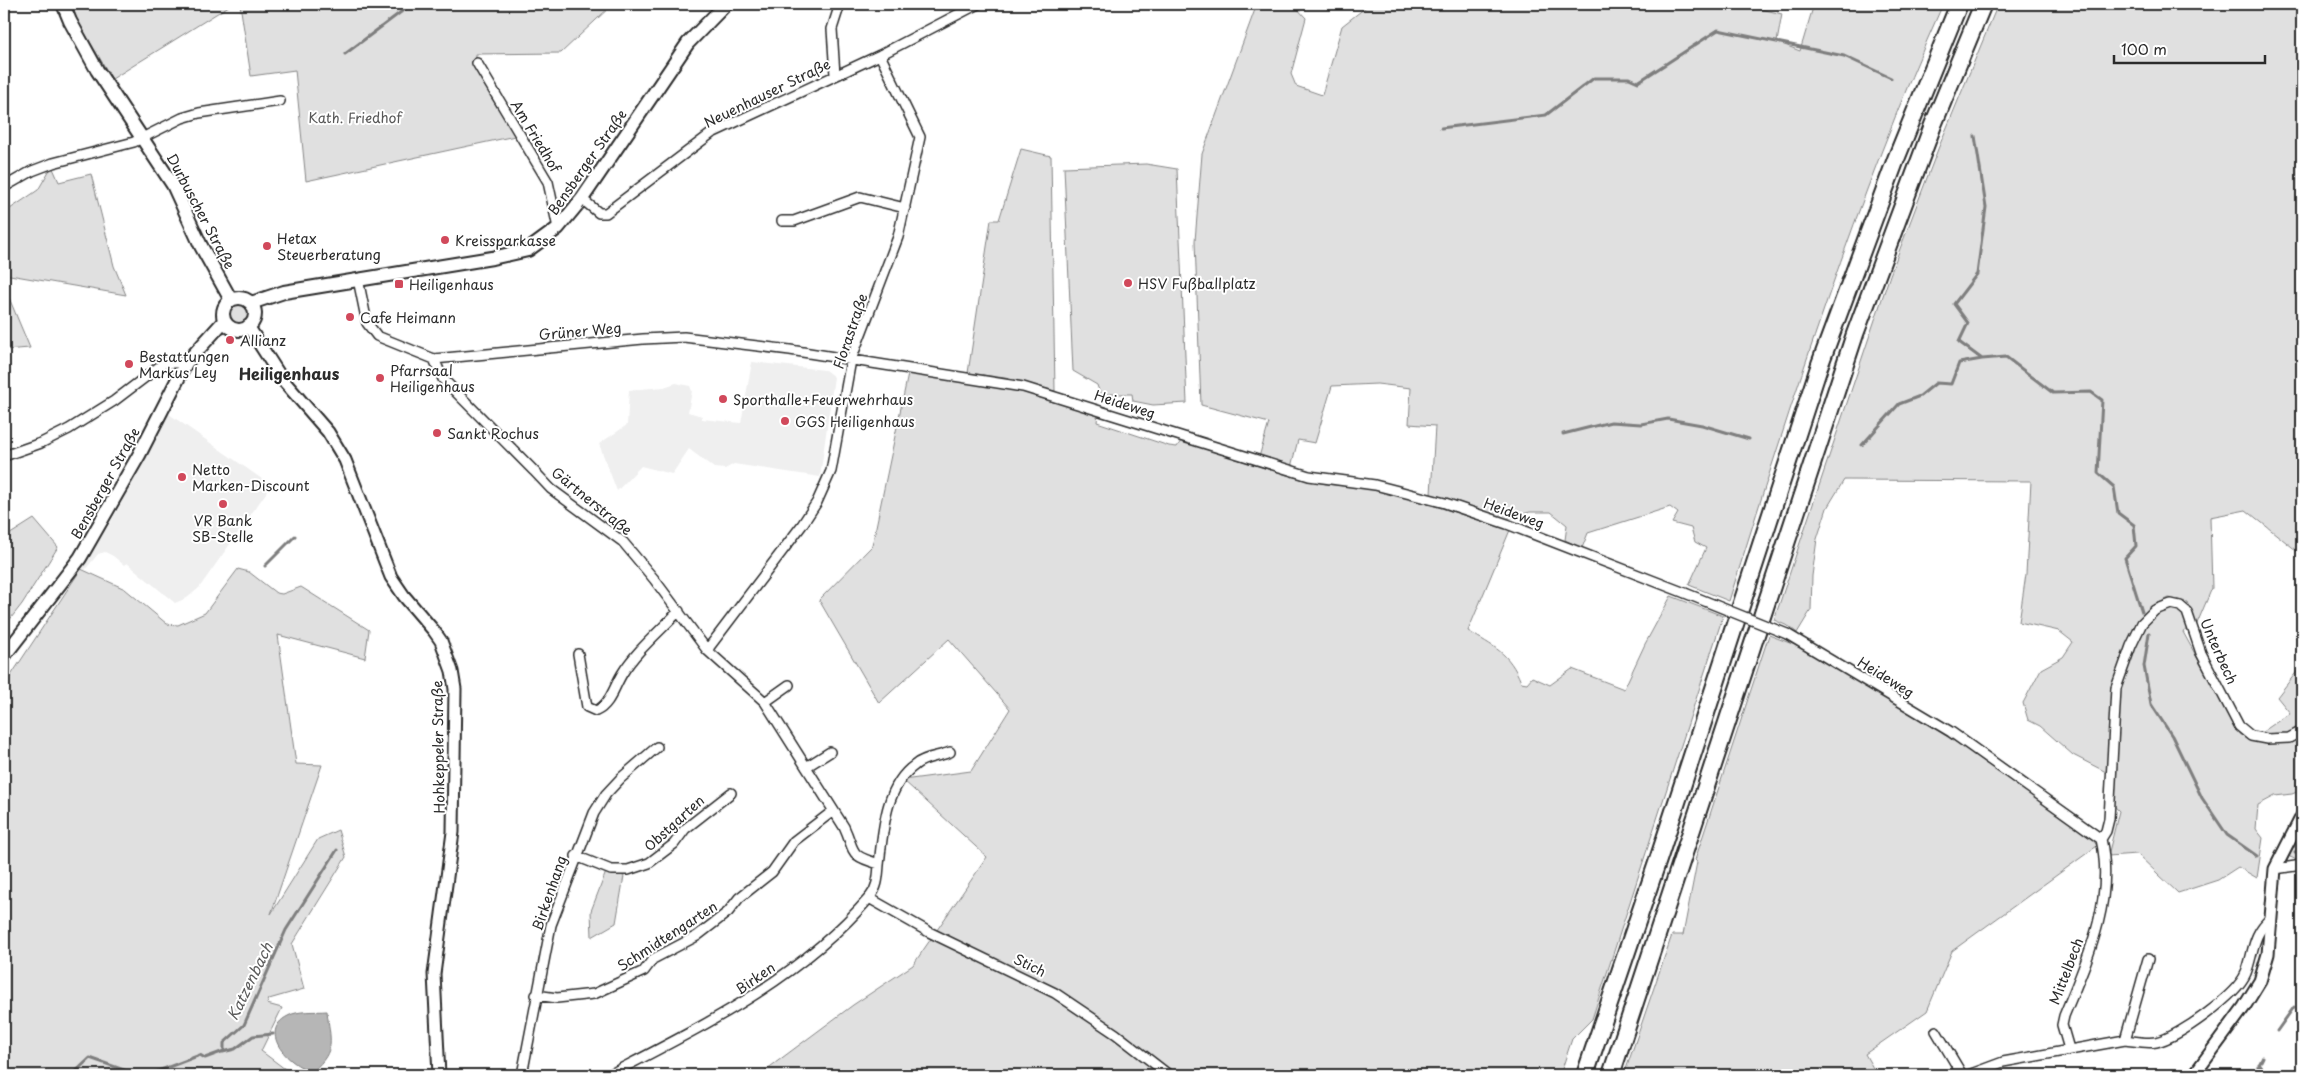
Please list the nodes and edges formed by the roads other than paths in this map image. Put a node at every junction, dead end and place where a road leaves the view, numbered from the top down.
1 (62, 4) edge
2 (726, 4) edge
3 (840, 4) edge
4 (978, 4) edge
5 (1959, 4) edge
6 (1983, 4) edge
7 (880, 55) junction
8 (476, 63) dead end
9 (835, 75) junction
10 (280, 101) dead end
11 (142, 137) junction
12 (4, 187) edge
13 (582, 200) junction
14 (905, 208) junction
15 (782, 221) dead end
16 (558, 228) junction
17 (358, 279) junction
18 (232, 300) junction
19 (251, 303) junction
20 (224, 321) junction
21 (248, 326) junction
22 (434, 359) junction
23 (851, 360) junction
24 (186, 363) junction
25 (4, 456) edge
26 (679, 612) junction
27 (707, 650) junction
28 (578, 654) dead end
29 (4, 656) edge
30 (789, 685) dead end
31 (765, 702) junction
32 (2302, 731) edge
33 (657, 747) dead end
34 (830, 752) dead end
35 (950, 752) dead end
36 (806, 766) junction
37 (731, 793) dead end
38 (833, 811) junction
39 (2302, 816) edge
40 (2102, 843) junction
41 (576, 856) junction
42 (879, 864) junction
43 (2302, 865) edge
44 (2275, 868) junction
45 (869, 898) junction
46 (2271, 918) junction
47 (2148, 959) dead end
48 (536, 995) junction
49 (1936, 1031) dead end
50 (2125, 1040) junction
51 (2069, 1049) junction
52 (439, 1075) edge
53 (522, 1075) edge
54 (609, 1075) edge
55 (1169, 1075) edge
56 (1585, 1075) edge
57 (1611, 1075) edge
58 (1967, 1075) edge
59 (2194, 1075) edge

1 - 11 main road, Durbuscher Straße
2 - 13 main road, Bensberger Straße
3 - 9 street
4 - 7 street, Neuenhauser Straße
5 - 56 highway
6 - 57 highway
7 - 9 street, Neuenhauser Straße
7 - 14 street, Florastraße
8 - 16 street, Am Friedhof
9 - 13 street, Neuenhauser Straße
10 - 11 street
11 - 12 street
11 - 18 main road, Durbuscher Straße
13 - 16 main road, Bensberger Straße
14 - 15 street
14 - 23 street, Florastraße
16 - 17 main road, Bensberger Straße
17 - 19 main road, Bensberger Straße
17 - 22 street, Grüner Weg
18 - 19 main road
18 - 20 main road
19 - 21 main road
20 - 21 main road
20 - 24 main road, Bensberger Straße
21 - 52 street, Hohkeppeler Straße
22 - 23 street, Grüner Weg
22 - 26 street, Gärtnerstraße
23 - 27 street, Florastraße
23 - 40 street, Heideweg, bridge
24 - 25 street
24 - 29 main road, Bensberger Straße
26 - 27 street, Gärtnerstraße
26 - 28 street
27 - 31 street
30 - 31 street
31 - 36 street
32 - 40 street, Unterbech
33 - 41 street, Birkenhang
34 - 36 street
35 - 42 street, Birken
36 - 38 street
37 - 41 street, Obstgarten
38 - 42 street
38 - 48 street, Schmidtengarten
39 - 44 street
40 - 51 street, Mittelbech
41 - 48 street, Birkenhang
42 - 45 street, Birken
43 - 44 street
44 - 46 street
45 - 54 street, Birken
45 - 55 street, Stich
46 - 50 street
46 - 59 street
47 - 50 street
48 - 53 street, Birkenhang
49 - 58 street
50 - 51 street
51 - 58 street

